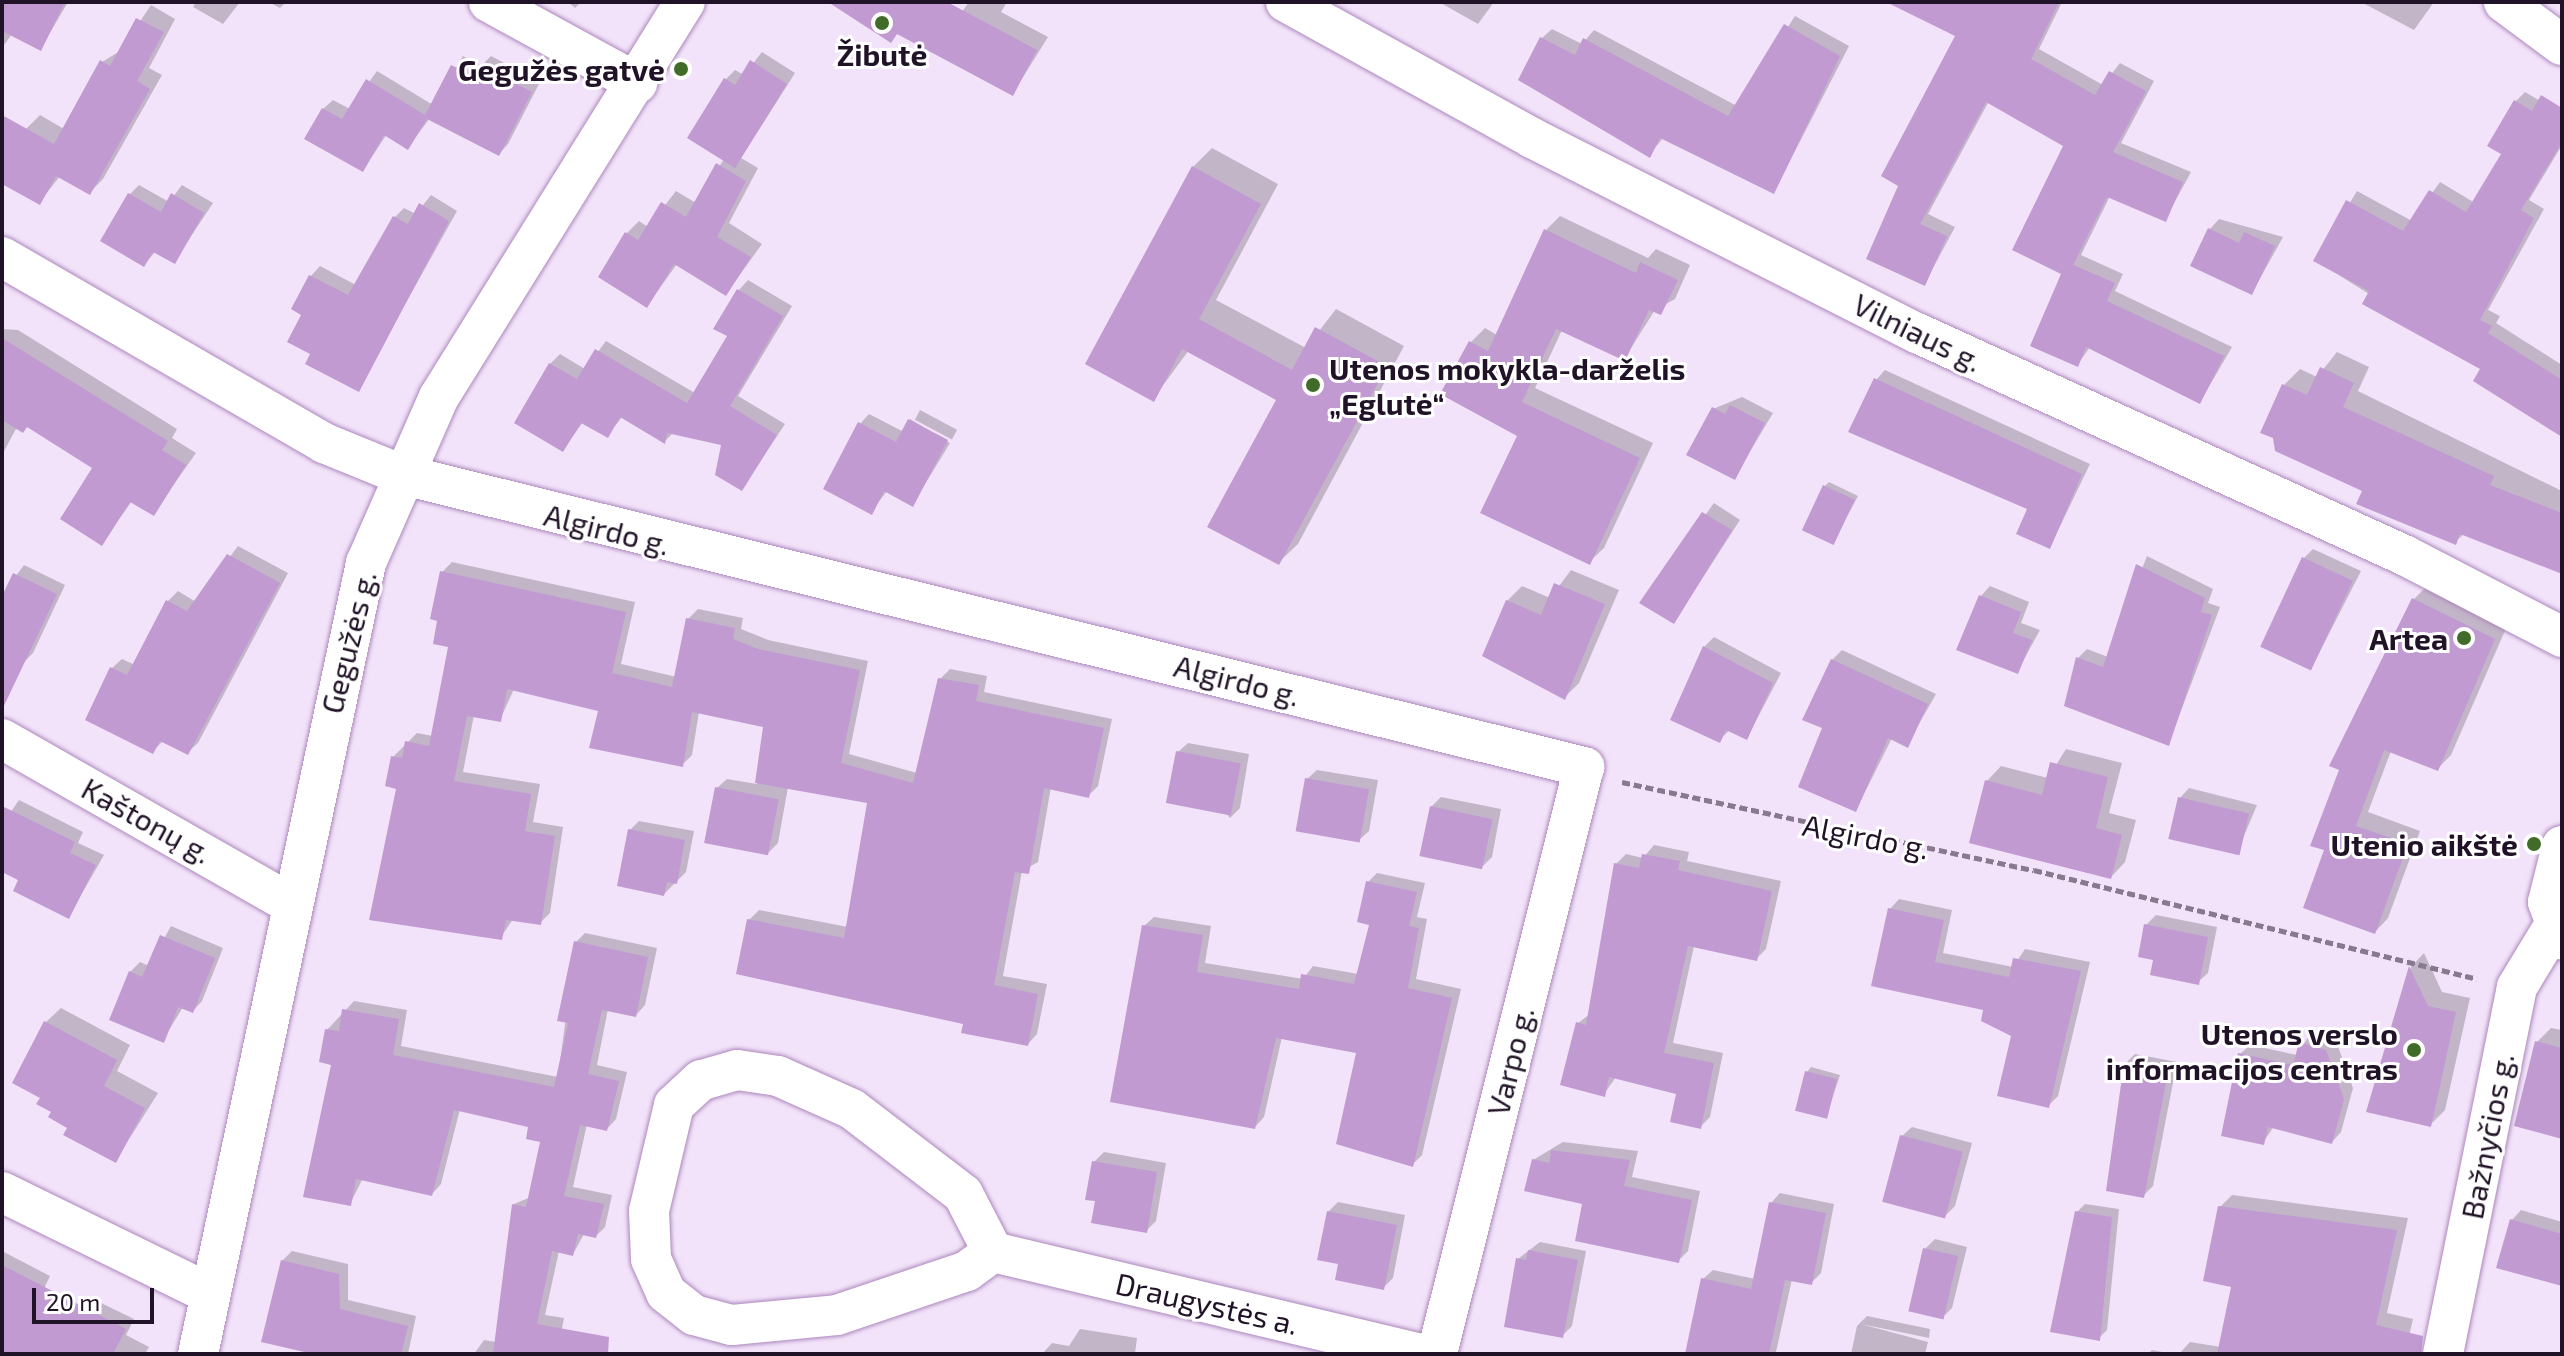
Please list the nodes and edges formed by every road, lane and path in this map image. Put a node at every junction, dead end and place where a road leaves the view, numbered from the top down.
1 (489, 2) edge
2 (685, 2) edge
3 (1286, 2) edge
4 (2504, 2) edge
5 (2562, 45) edge
6 (637, 83) junction
7 (2, 257) edge
8 (400, 474) junction
9 (2562, 637) edge
10 (2, 739) edge
11 (1584, 767) junction
12 (2562, 846) edge
13 (290, 903) junction
14 (2558, 933) edge
15 (2517, 987) junction
16 (2, 1192) edge
17 (993, 1252) junction
18 (208, 1293) junction
19 (198, 1354) edge
20 (1422, 1354) edge
21 (1437, 1354) edge
22 (2443, 1354) edge

1 - 6 street
2 - 6 street, Gegužės g.
3 - 9 street, Vilniaus g.
4 - 5 street
6 - 8 street, Gegužės g.
7 - 8 street, Algirdo g.
8 - 11 street, Algirdo g.
8 - 13 street, Gegužės g.
10 - 13 street, Kaštonų g.
11 - 15 path, Algirdo g.
11 - 21 street, Varpo g.
12 - 14 street
13 - 18 street, Gegužės g.
14 - 15 street, Bažnyčios g.
15 - 22 street, Bažnyčios g.
16 - 18 street
17 - 17 street
17 - 20 street, Draugystės a.
18 - 19 street, Gegužės g.

